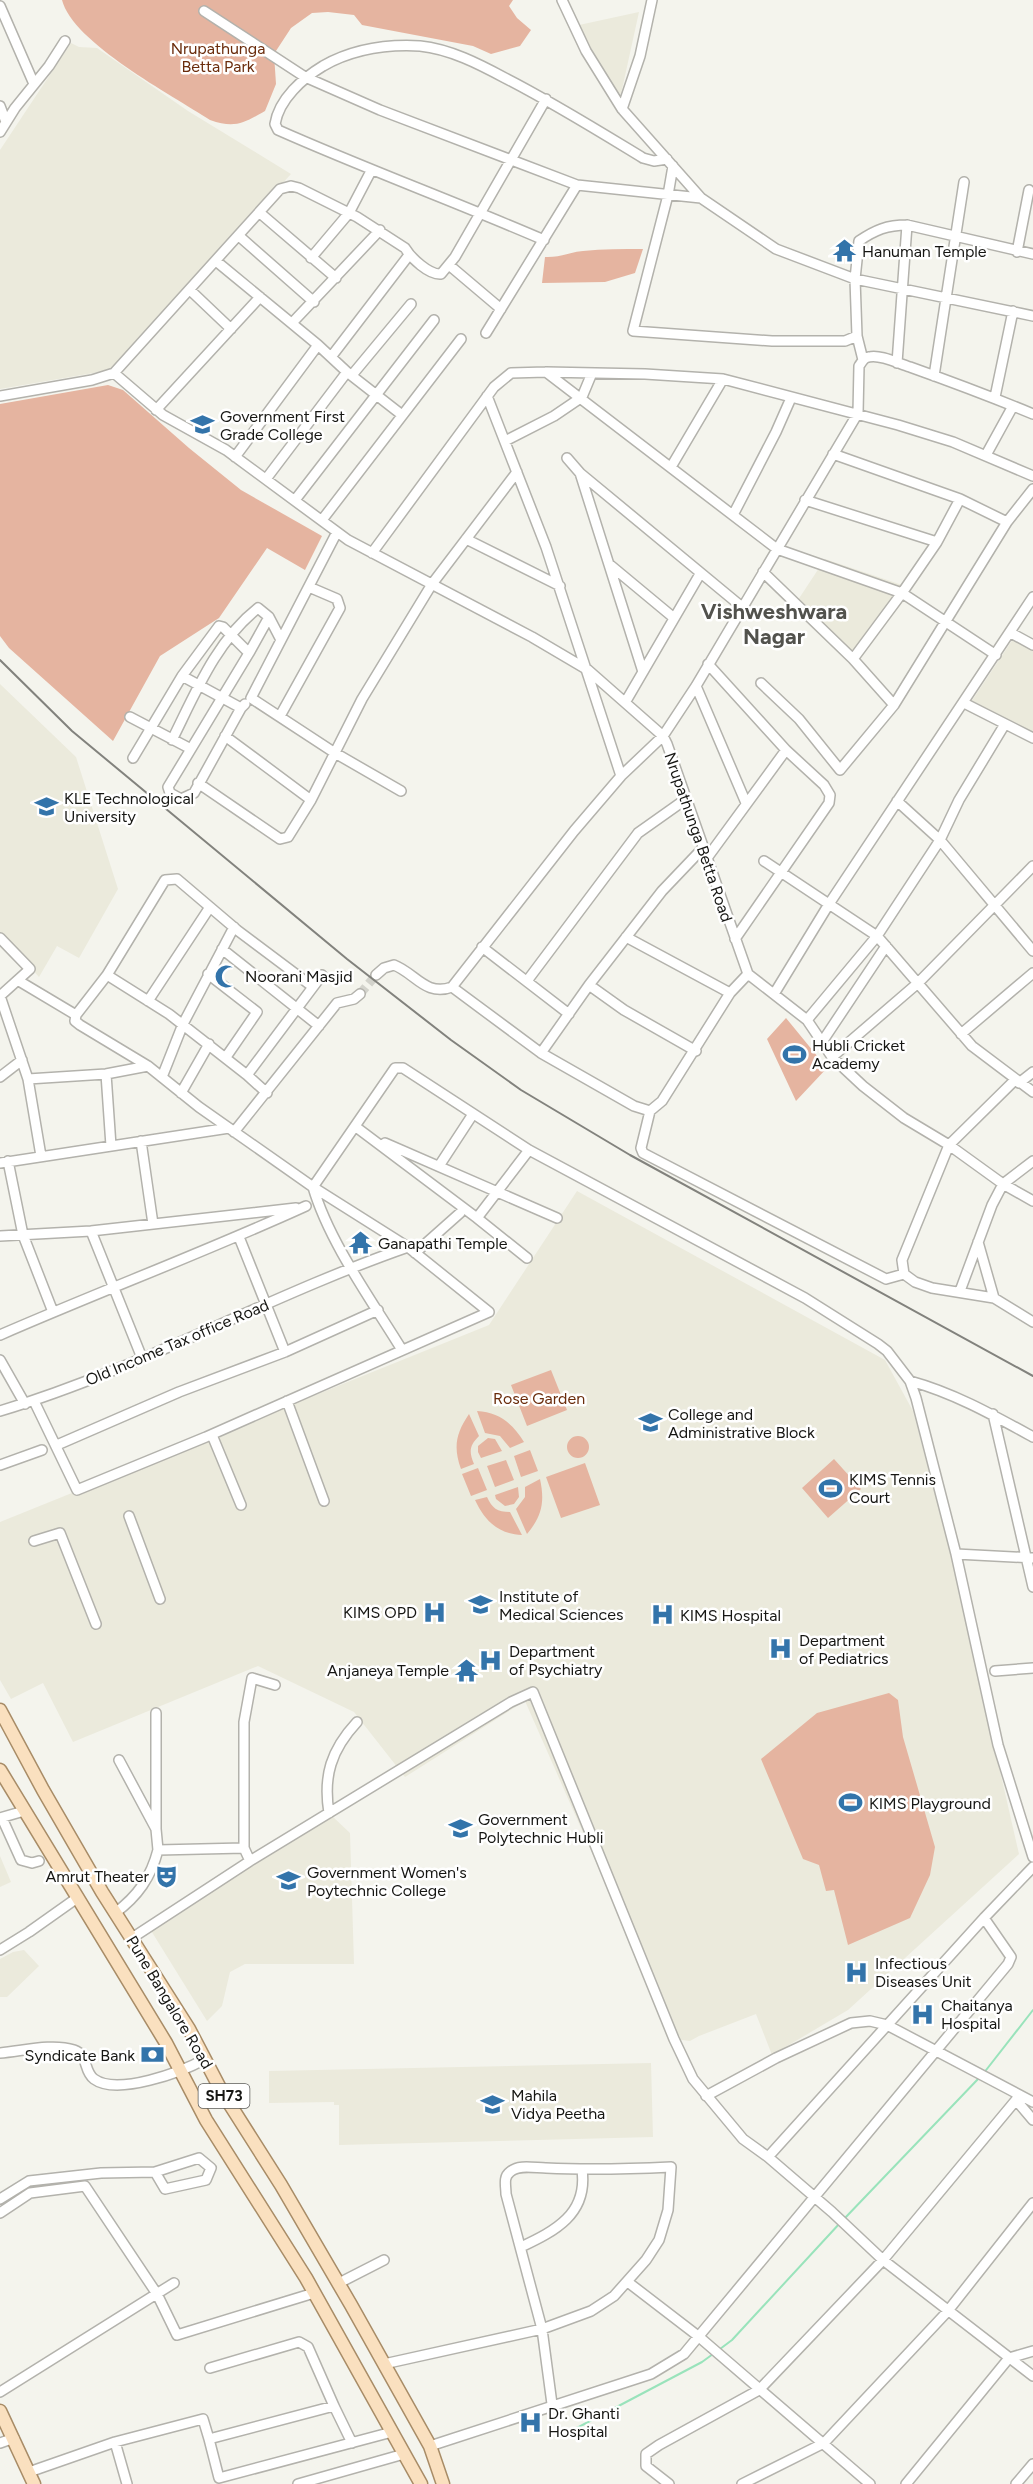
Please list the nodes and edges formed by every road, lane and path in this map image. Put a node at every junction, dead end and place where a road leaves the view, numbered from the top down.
1 (9, 0) edge
2 (562, 0) edge
3 (652, 0) edge
4 (0, 5) edge
5 (204, 11) dead end
6 (64, 41) dead end
7 (305, 77) junction
8 (34, 84) junction
9 (546, 99) junction
10 (0, 106) edge
11 (622, 109) junction
12 (6, 122) junction
13 (0, 132) edge
14 (510, 160) junction
15 (670, 163) junction
16 (371, 171) junction
17 (964, 182) dead end
18 (577, 185) junction
19 (1029, 189) dead end
20 (668, 194) junction
21 (701, 198) junction
22 (480, 212) junction
23 (260, 213) junction
24 (348, 213) junction
25 (907, 225) junction
26 (380, 230) junction
27 (239, 236) junction
28 (956, 236) junction
29 (544, 240) junction
30 (1017, 252) junction
31 (1033, 254) edge
32 (409, 255) junction
33 (311, 258) junction
34 (216, 261) junction
35 (449, 265) junction
36 (336, 278) junction
37 (855, 279) junction
38 (902, 289) junction
39 (190, 290) junction
40 (260, 297) junction
41 (947, 298) junction
42 (314, 302) junction
43 (411, 304) dead end
44 (501, 309) junction
45 (1013, 311) junction
46 (1033, 316) edge
47 (434, 320) dead end
48 (292, 324) junction
49 (231, 329) junction
50 (486, 333) dead end
51 (857, 336) junction
52 (461, 339) dead end
53 (318, 345) junction
54 (331, 357) junction
55 (863, 360) junction
56 (897, 363) junction
57 (546, 372) junction
58 (114, 373) junction
59 (592, 373) junction
60 (350, 374) junction
61 (933, 376) junction
62 (723, 379) junction
63 (0, 396) edge
64 (376, 396) junction
65 (487, 396) junction
66 (994, 397) junction
67 (582, 398) junction
68 (790, 398) junction
69 (1013, 406) junction
70 (156, 410) junction
71 (858, 413) junction
72 (1033, 414) edge
73 (402, 416) junction
74 (505, 441) junction
75 (833, 454) junction
76 (986, 455) junction
77 (235, 457) junction
78 (567, 458) dead end
79 (671, 467) junction
80 (517, 472) junction
81 (580, 473) junction
82 (1033, 476) edge
83 (266, 479) junction
84 (1033, 489) edge
85 (960, 499) junction
86 (295, 500) junction
87 (805, 500) junction
88 (733, 515) junction
89 (322, 520) junction
90 (1007, 522) junction
91 (337, 532) junction
92 (466, 539) junction
93 (937, 542) junction
94 (777, 549) junction
95 (372, 553) junction
96 (609, 564) junction
97 (762, 572) junction
98 (700, 574) junction
99 (432, 584) junction
100 (560, 586) junction
101 (309, 587) junction
102 (902, 593) junction
103 (1033, 597) edge
104 (742, 607) junction
105 (268, 617) junction
106 (674, 618) junction
107 (946, 621) junction
108 (1011, 633) junction
109 (230, 635) junction
110 (281, 640) junction
111 (1033, 645) edge
112 (249, 653) junction
113 (996, 655) junction
114 (853, 659) junction
115 (708, 664) junction
116 (588, 670) junction
117 (643, 672) junction
118 (183, 676) junction
119 (761, 683) dead end
120 (199, 685) junction
121 (696, 686) junction
122 (221, 697) junction
123 (251, 698) junction
124 (626, 701) junction
125 (964, 703) junction
126 (894, 705) junction
127 (241, 708) junction
128 (280, 716) junction
129 (130, 717) dead end
130 (1005, 724) junction
131 (149, 729) junction
132 (225, 736) junction
133 (663, 736) junction
134 (1033, 738) edge
135 (172, 740) junction
136 (190, 749) junction
137 (786, 750) junction
138 (335, 753) junction
139 (133, 758) dead end
140 (621, 776) junction
141 (198, 783) junction
142 (400, 791) dead end
143 (686, 799) junction
144 (311, 800) junction
145 (897, 801) junction
146 (746, 803) junction
147 (940, 840) junction
148 (703, 848) junction
149 (707, 858) junction
150 (764, 861) dead end
151 (1033, 866) edge
152 (780, 871) junction
153 (829, 904) junction
154 (995, 906) junction
155 (210, 907) junction
156 (234, 927) junction
157 (877, 936) junction
158 (626, 937) junction
159 (0, 938) edge
160 (735, 939) junction
161 (886, 946) junction
162 (482, 947) junction
163 (222, 949) junction
164 (1033, 951) edge
165 (1033, 973) edge
166 (208, 974) junction
167 (748, 974) junction
168 (107, 975) junction
169 (322, 975) dead end
170 (376, 975) tunnel mouth
171 (19, 981) junction
172 (527, 981) junction
173 (918, 982) junction
174 (589, 985) junction
175 (313, 987) junction
176 (452, 987) junction
177 (730, 993) junction
178 (360, 994) tunnel mouth
179 (774, 994) junction
180 (0, 996) edge
181 (148, 1001) junction
182 (297, 1008) junction
183 (569, 1014) junction
184 (76, 1015) junction
185 (807, 1020) junction
186 (183, 1024) junction
187 (320, 1026) junction
188 (961, 1034) junction
189 (822, 1042) junction
190 (209, 1044) junction
191 (696, 1051) junction
192 (541, 1053) junction
193 (226, 1057) junction
194 (832, 1057) junction
195 (22, 1060) junction
196 (148, 1066) junction
197 (1033, 1072) edge
198 (106, 1074) junction
199 (247, 1074) junction
200 (0, 1077) edge
201 (162, 1077) junction
202 (28, 1079) junction
203 (1017, 1081) junction
204 (1033, 1092) edge
205 (181, 1093) junction
206 (267, 1093) junction
207 (650, 1111) junction
208 (473, 1114) junction
209 (356, 1127) junction
210 (232, 1130) junction
211 (372, 1137) junction
212 (141, 1141) junction
213 (949, 1145) junction
214 (111, 1146) junction
215 (529, 1150) junction
216 (40, 1156) junction
217 (1033, 1161) edge
218 (4, 1162) edge
219 (439, 1166) junction
220 (1003, 1184) junction
221 (313, 1187) junction
222 (498, 1191) junction
223 (317, 1200) junction
224 (1033, 1201) edge
225 (306, 1206) junction
226 (460, 1213) dead end
227 (477, 1218) junction
228 (557, 1218) dead end
229 (153, 1224) junction
230 (91, 1231) junction
231 (23, 1234) junction
232 (0, 1236) edge
233 (239, 1237) junction
234 (978, 1242) junction
235 (412, 1250) junction
236 (526, 1258) dead end
237 (352, 1267) junction
238 (904, 1274) junction
239 (114, 1286) junction
240 (960, 1291) junction
241 (994, 1298) junction
242 (266, 1304) junction
243 (378, 1310) junction
244 (53, 1312) junction
245 (1033, 1322) edge
246 (0, 1335) edge
247 (402, 1350) junction
248 (285, 1352) junction
249 (142, 1358) junction
250 (0, 1360) edge
251 (910, 1382) junction
252 (287, 1401) junction
253 (30, 1402) junction
254 (0, 1412) edge
255 (993, 1414) junction
256 (212, 1435) junction
257 (1033, 1437) edge
258 (57, 1445) junction
259 (42, 1450) dead end
260 (0, 1465) edge
261 (324, 1501) dead end
262 (241, 1505) dead end
263 (129, 1516) dead end
264 (34, 1541) dead end
265 (956, 1554) junction
266 (1029, 1558) edge
267 (1033, 1587) edge
268 (160, 1599) dead end
269 (96, 1624) dead end
270 (1033, 1668) edge
271 (995, 1671) dead end
272 (275, 1685) dead end
273 (0, 1710) edge
274 (156, 1713) dead end
275 (357, 1722) dead end
276 (118, 1760) dead end
277 (0, 1770) edge
278 (24, 1811) junction
279 (330, 1813) junction
280 (1, 1818) edge
281 (156, 1829) junction
282 (244, 1848) junction
283 (158, 1850) junction
284 (1033, 1857) edge
285 (39, 1861) dead end
286 (250, 1861) junction
287 (1033, 1867) edge
288 (77, 1898) junction
289 (115, 1913) junction
290 (984, 1918) junction
291 (132, 1938) junction
292 (0, 1950) edge
293 (887, 2025) junction
294 (934, 2050) junction
295 (0, 2053) edge
296 (205, 2059) junction
297 (182, 2071) junction
298 (706, 2096) junction
299 (1018, 2097) junction
300 (1033, 2102) edge
301 (1033, 2120) edge
302 (768, 2157) junction
303 (582, 2170) junction
304 (155, 2172) junction
305 (814, 2197) junction
306 (0, 2199) edge
307 (1033, 2203) edge
308 (0, 2213) edge
309 (521, 2247) junction
310 (384, 2260) dead end
311 (883, 2260) junction
312 (174, 2283) dead end
313 (339, 2283) junction
314 (629, 2283) junction
315 (314, 2292) junction
316 (157, 2294) junction
317 (947, 2312) junction
318 (542, 2329) junction
319 (702, 2339) junction
320 (1033, 2351) edge
321 (1009, 2358) junction
322 (384, 2364) junction
323 (210, 2368) dead end
324 (1033, 2376) edge
325 (759, 2390) junction
326 (0, 2392) edge
327 (552, 2404) junction
328 (334, 2406) junction
329 (0, 2411) edge
330 (392, 2432) junction
331 (14, 2438) junction
332 (209, 2439) junction
333 (114, 2442) junction
334 (0, 2443) edge
335 (352, 2443) junction
336 (824, 2443) junction
337 (430, 2446) junction
338 (404, 2454) junction
339 (1033, 2464) edge
340 (29, 2472) junction
341 (416, 2483) edge
342 (34, 2484) edge
343 (127, 2484) edge
344 (298, 2484) edge
345 (443, 2484) edge
346 (669, 2484) edge
347 (742, 2484) edge
348 (870, 2484) edge
349 (906, 2484) edge
350 (1016, 2484) edge

1 - 4 street
2 - 11 street
3 - 11 street
4 - 8 street
5 - 7 street
6 - 8 street
7 - 9 street
7 - 14 street
7 - 16 street
8 - 12 street
9 - 14 street
9 - 15 street
10 - 12 street
11 - 15 street
12 - 13 street
14 - 18 street
14 - 22 street
15 - 20 street
15 - 21 street
16 - 22 street
16 - 24 street
17 - 28 street
18 - 20 street
18 - 29 street
19 - 30 street
20 - 21 street
20 - 51 street
21 - 37 street
22 - 29 street
22 - 35 street
23 - 24 street
23 - 27 street
23 - 33 street
24 - 26 street
24 - 33 street
25 - 28 street
25 - 37 street
25 - 38 street
26 - 32 street
26 - 36 street
27 - 34 street
27 - 42 street
28 - 30 street
28 - 41 street
29 - 44 street
30 - 31 street
32 - 35 street
32 - 54 street
33 - 36 street
34 - 39 street
34 - 40 street
35 - 44 street
36 - 42 street
37 - 38 street
37 - 51 street
38 - 41 street
38 - 56 street
39 - 49 street
39 - 58 street
40 - 48 street
40 - 49 street
41 - 45 street
41 - 61 street
42 - 48 street
43 - 60 street
44 - 50 street
45 - 46 street
45 - 66 street
47 - 64 street
48 - 53 street
49 - 70 street
51 - 55 street
52 - 73 street
53 - 54 street
53 - 77 street
54 - 60 street
55 - 56 street
55 - 71 street
56 - 61 street
57 - 59 street
57 - 65 street
57 - 67 street
58 - 63 street
58 - 70 street
59 - 62 street
59 - 67 street
60 - 64 street
60 - 83 street
61 - 66 street
62 - 68 street
62 - 79 street
64 - 73 street
64 - 86 street
65 - 74 street
65 - 95 street
66 - 69 street
67 - 74 street
67 - 79 street
68 - 71 street
68 - 88 street
69 - 72 street
69 - 76 street
70 - 77 street
71 - 75 street, Nrupathunga Betta Road
71 - 76 street
73 - 89 street
74 - 80 street
75 - 85 street
75 - 87 street, Nrupathunga Betta Road
76 - 82 street
77 - 83 street
78 - 81 street
79 - 88 street
80 - 92 street
80 - 100 street
81 - 96 street
81 - 98 street
83 - 86 street
84 - 90 street
85 - 90 street
85 - 93 street
86 - 89 street
87 - 93 street
87 - 94 street, Nrupathunga Betta Road
88 - 94 street
89 - 91 street
90 - 107 street
91 - 95 street
91 - 101 street
92 - 99 street
92 - 100 street
93 - 102 street
94 - 97 street, Nrupathunga Betta Road
94 - 102 street
95 - 99 street
96 - 106 street
96 - 117 street
97 - 104 street, Nrupathunga Betta Road
97 - 114 street
98 - 104 street
98 - 106 street
99 - 116 street
99 - 138 street
100 - 116 street
101 - 110 street
101 - 128 street
102 - 107 street
102 - 114 street
103 - 108 street
104 - 115 street, Nrupathunga Betta Road
105 - 109 street
105 - 110 street
105 - 112 street
106 - 117 street
107 - 113 street
107 - 126 street
108 - 111 street
108 - 113 street
109 - 112 street
109 - 118 street
109 - 120 street
110 - 123 street
112 - 122 street
113 - 125 street
114 - 126 street
115 - 121 street, Nrupathunga Betta Road
115 - 137 street
116 - 124 street
116 - 140 street
117 - 124 street
118 - 120 street
118 - 131 street
119 - 126 street
120 - 122 street
120 - 135 street
121 - 133 street, Nrupathunga Betta Road
121 - 146 street
122 - 127 street
122 - 136 street
123 - 127 street
123 - 128 street
124 - 133 street
125 - 130 street
125 - 145 street
127 - 132 street
128 - 138 street
129 - 131 street
130 - 134 street
130 - 147 street
131 - 135 street
131 - 139 street
132 - 141 street
132 - 144 street
133 - 140 street
133 - 143 street, Nrupathunga Betta Road
135 - 136 street
136 - 141 street
137 - 146 street
137 - 152 street
138 - 142 street
138 - 144 street
140 - 162 street
141 - 144 street
143 - 148 street, Nrupathunga Betta Road
143 - 172 street
145 - 147 street
145 - 153 street
146 - 149 street
147 - 154 street
147 - 157 street
148 - 149 street, Nrupathunga Betta Road
148 - 158 street
149 - 160 street, Nrupathunga Betta Road
150 - 152 street
151 - 154 street
152 - 153 street
152 - 160 street
153 - 157 street
153 - 179 street
154 - 164 street
154 - 173 street
155 - 156 street
155 - 168 street
155 - 181 street
156 - 163 street
156 - 175 street
157 - 161 street
157 - 185 street
158 - 174 street
158 - 177 street
159 - 171 street
160 - 167 street, Nrupathunga Betta Road
161 - 173 street
161 - 189 street
162 - 172 street
162 - 176 street
163 - 166 street
163 - 182 street
165 - 188 street
166 - 186 street
166 - 193 street
167 - 177 street
167 - 179 street
168 - 181 street
168 - 184 street
169 - 175 street
170 - 176 street
171 - 180 street
171 - 184 street
172 - 183 street
173 - 188 street
173 - 194 street
174 - 183 street
174 - 191 street
175 - 182 street
176 - 192 street
177 - 191 street
178 - 187 street
179 - 185 street
180 - 195 street
181 - 186 street
182 - 187 street
182 - 199 street
183 - 192 street
184 - 196 street
185 - 189 street
186 - 190 street
186 - 201 street
187 - 206 street
188 - 203 street
189 - 194 street
190 - 193 street
190 - 205 street
191 - 207 street
192 - 207 street
193 - 199 street
194 - 213 street
195 - 200 street
195 - 202 street
196 - 198 street
196 - 201 street
197 - 203 street
198 - 202 street
198 - 214 street
199 - 206 street
201 - 205 street
202 - 216 street
203 - 204 street
203 - 213 street
205 - 210 street
206 - 210 street
207 - 238 street
208 - 209 street
208 - 215 street
208 - 219 street
209 - 211 street
209 - 221 street
210 - 212 street
210 - 221 street
211 - 219 street
211 - 227 street
212 - 214 street
212 - 229 street
213 - 220 street
213 - 238 street
214 - 216 street
215 - 222 street
215 - 251 street
216 - 218 street
217 - 220 street
218 - 231 street
219 - 222 street
220 - 224 street
220 - 234 street
221 - 223 street
221 - 235 street
222 - 227 street
222 - 228 street
223 - 225 street
223 - 237 street
225 - 229 street
225 - 233 street
226 - 235 street
227 - 236 street
229 - 230 street
230 - 231 street
230 - 239 street
231 - 232 street
231 - 244 street
233 - 239 street
233 - 242 street
234 - 240 street
234 - 241 street
235 - 237 street, Old Income Tax office Road
235 - 247 street
237 - 242 street, Old Income Tax office Road
237 - 243 street
238 - 240 street
239 - 244 street
239 - 249 street
240 - 241 street
241 - 245 street
242 - 248 street
242 - 249 street, Old Income Tax office Road
243 - 247 street
243 - 248 street
244 - 246 street
247 - 252 street
248 - 258 street
249 - 253 street, Old Income Tax office Road
250 - 253 street
251 - 255 street
251 - 265 street
252 - 256 street
252 - 261 street
253 - 254 street, Old Income Tax office Road
253 - 258 street
255 - 257 street
255 - 266 street
256 - 258 street
256 - 262 street
259 - 260 street
263 - 268 street
264 - 269 street
265 - 266 street
265 - 284 street
266 - 267 street
270 - 271 street
272 - 282 street
273 - 289 main road, Pune Bangalore Road / SH73
274 - 281 street
275 - 279 street
276 - 281 street
277 - 278 main road, Pune Bangalore Road / SH73
278 - 280 street
278 - 288 main road, Pune Bangalore Road / SH73
279 - 286 street
279 - 298 street
280 - 285 street
281 - 283 street
282 - 283 street
282 - 286 street
283 - 289 street
286 - 291 street
287 - 290 street
288 - 292 street
288 - 297 main road, Pune Bangalore Road / SH73
289 - 291 main road, Pune Bangalore Road / SH73
290 - 293 street
290 - 294 street
291 - 296 main road, Pune Bangalore Road / SH73
293 - 294 street
293 - 298 street
293 - 302 street
294 - 299 street
294 - 305 street
295 - 297 street
296 - 297 street
296 - 313 main road, Pune Bangalore Road / SH73
297 - 315 main road, Pune Bangalore Road / SH73
298 - 302 street
299 - 300 street
299 - 301 street
299 - 311 street
302 - 305 street
303 - 309 street
303 - 309 street
303 - 314 street
304 - 304 street
304 - 306 street
305 - 311 street
305 - 319 street
307 - 317 street
308 - 316 street
309 - 318 street
310 - 313 street
311 - 317 street
311 - 325 street
312 - 316 street
313 - 322 main road, Pune Bangalore Road / SH73
314 - 318 street
314 - 319 street
315 - 316 street
315 - 330 main road, Pune Bangalore Road / SH73
316 - 326 street
317 - 321 street
317 - 336 street
318 - 322 street
318 - 327 street
319 - 325 street
319 - 327 street
320 - 321 street
321 - 324 street
321 - 349 street
322 - 337 main road, Pune Bangalore Road / SH73
323 - 328 street
325 - 336 street
325 - 346 street
327 - 337 street
328 - 332 street
328 - 335 street
329 - 331 main road
330 - 335 street
330 - 338 main road, Pune Bangalore Road / SH73
331 - 334 street
331 - 340 main road
332 - 333 street
332 - 335 street
333 - 340 street
333 - 343 street
336 - 347 street
336 - 348 street
337 - 345 main road, Pune Bangalore Road / SH73
338 - 341 main road, Pune Bangalore Road / SH73
338 - 344 street
339 - 350 street
340 - 342 main road

